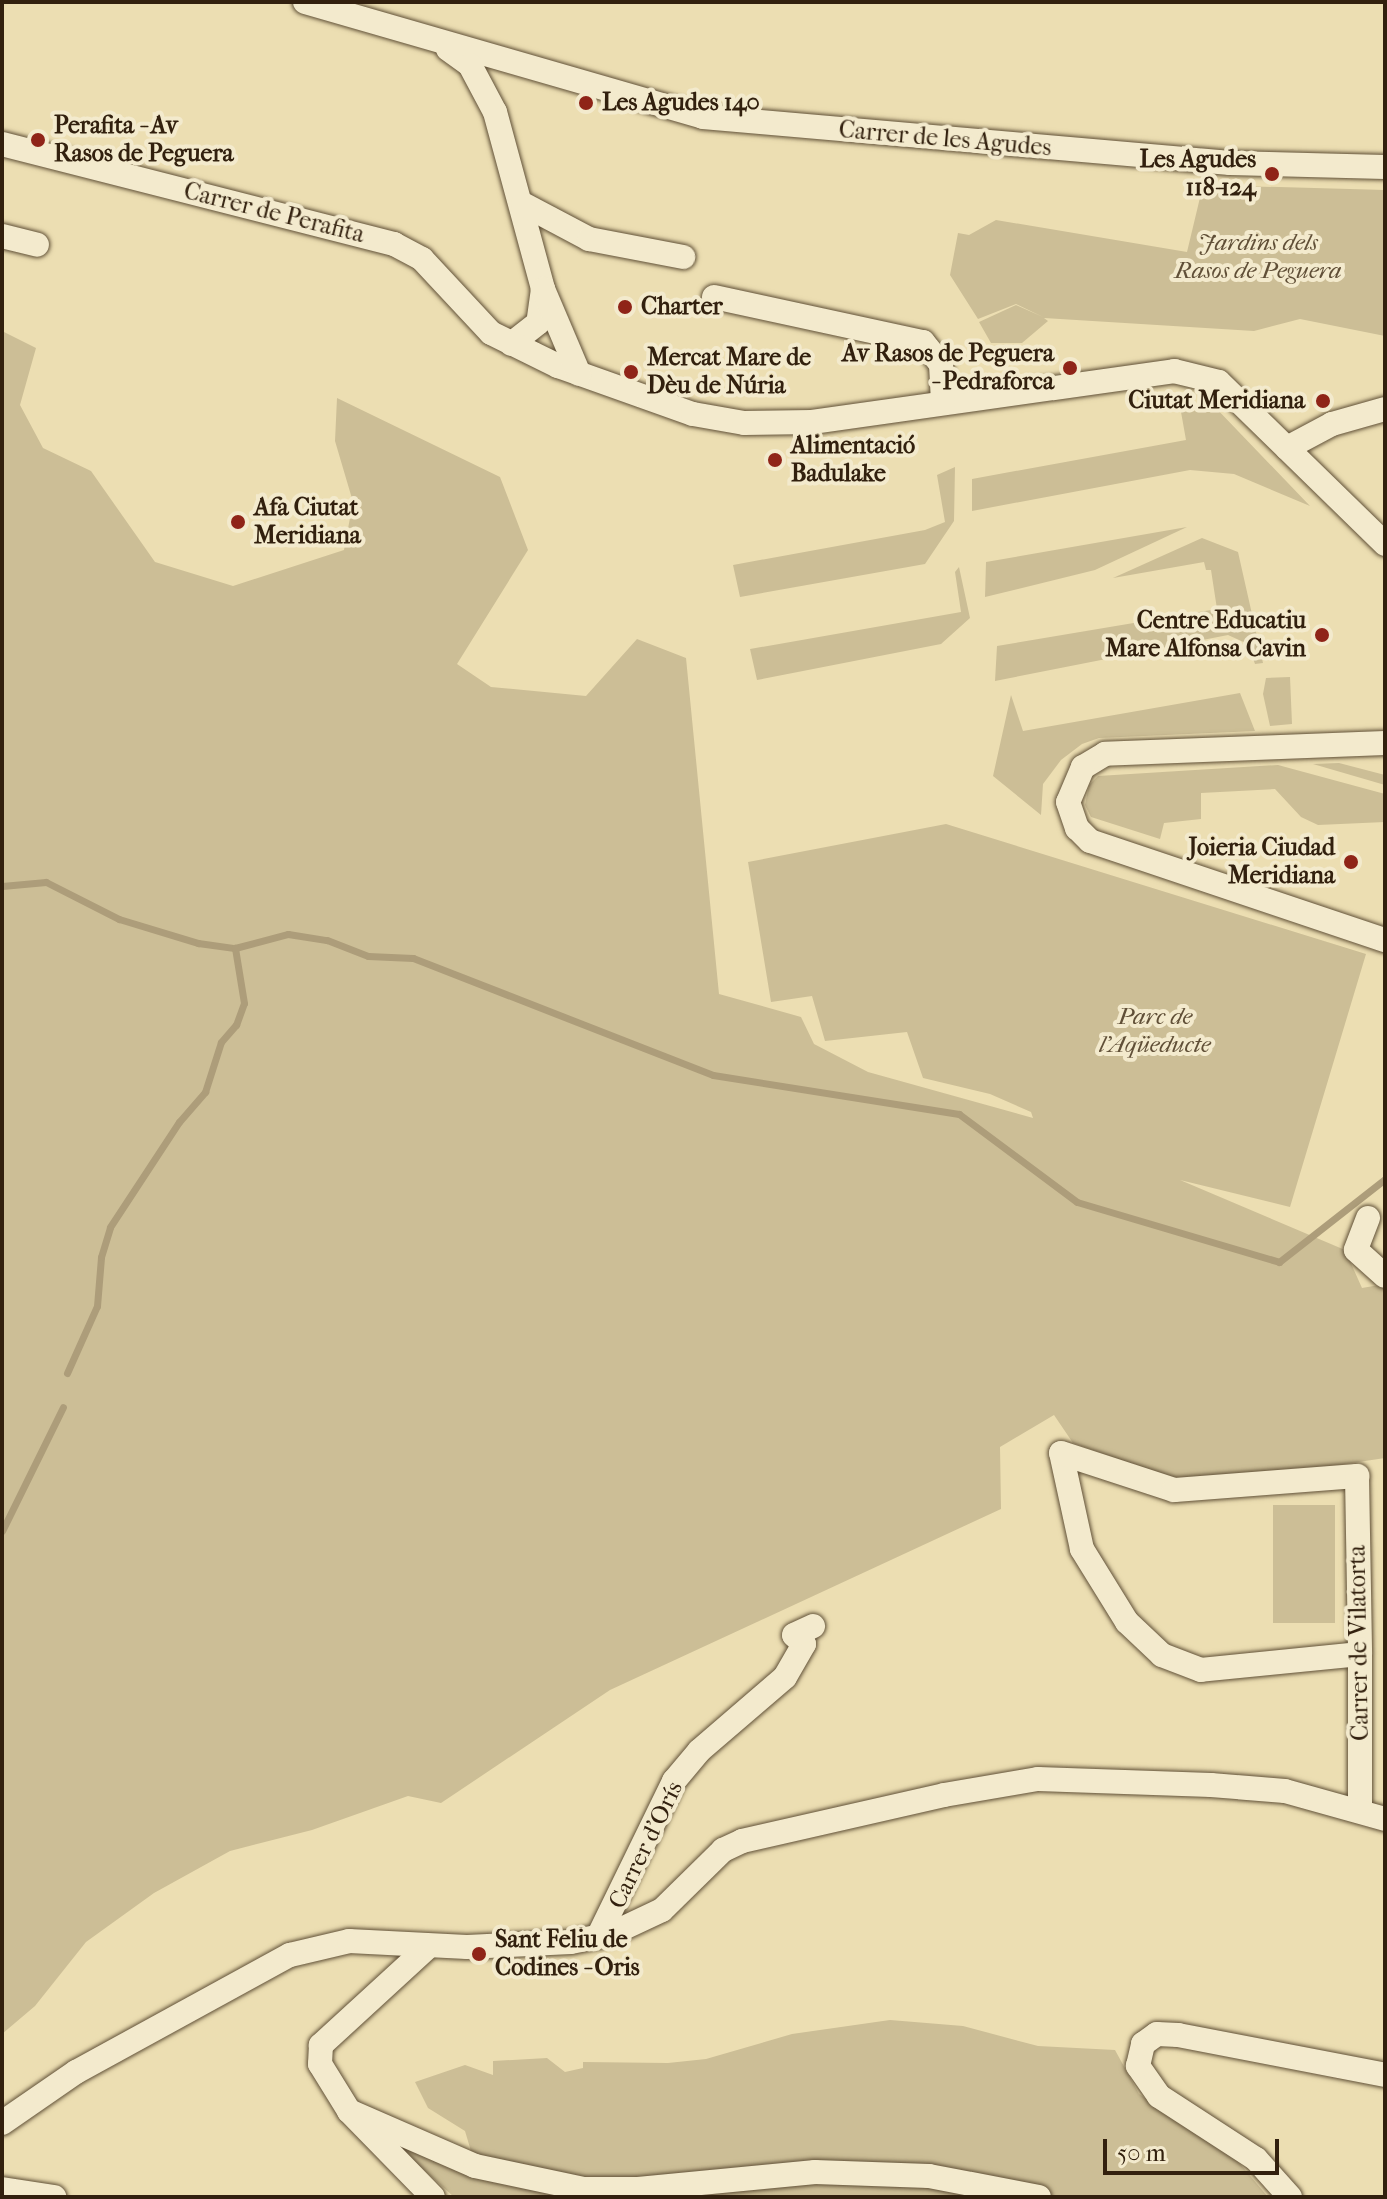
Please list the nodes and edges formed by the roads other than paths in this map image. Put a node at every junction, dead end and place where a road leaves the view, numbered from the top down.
1 (305, 2) edge
2 (434, 38) junction
3 (512, 66) junction
4 (495, 112) junction
5 (2, 144) edge
6 (1385, 167) edge
7 (523, 204) junction
8 (2, 236) edge
9 (37, 245) dead end
10 (683, 257) dead end
11 (543, 289) junction
12 (714, 297) dead end
13 (511, 344) junction
14 (579, 374) junction
15 (943, 402) junction
16 (1385, 409) edge
17 (1287, 448) junction
18 (1385, 544) edge
19 (1385, 743) edge
20 (1385, 940) edge
21 (1368, 1218) dead end
22 (1385, 1276) edge
23 (813, 1626) dead end
24 (1360, 1654) junction
25 (1360, 1811) junction
26 (1385, 1819) edge
27 (598, 1937) junction
28 (429, 1946) junction
29 (1385, 2075) edge
30 (349, 2111) junction
31 (2, 2123) edge
32 (2, 2189) edge
33 (54, 2197) edge
34 (433, 2197) edge
35 (1039, 2197) edge
36 (1290, 2197) edge

1 - 2 street, Carrer de les Agudes
2 - 3 street, Carrer de les Agudes
2 - 4 street
3 - 4 street
3 - 6 street, Carrer de les Agudes
4 - 7 street
5 - 13 street, Carrer de Perafita
7 - 10 street
7 - 11 street
8 - 9 street
11 - 13 street
11 - 14 street
12 - 15 street
13 - 14 street, Carrer de Perafita
14 - 15 street, Carrer de Perafita
15 - 17 street, Carrer de Perafita
16 - 17 street
17 - 18 street, Carrer de Perafita
19 - 20 street
21 - 22 street
23 - 27 street, Carrer d'Orís
24 - 24 street, Carrer de Vilatorta
24 - 25 street, Carrer de Vilatorta
25 - 26 street
25 - 27 street
27 - 28 street
28 - 30 street
28 - 31 street
29 - 36 street
30 - 34 street
30 - 35 street
32 - 33 street

